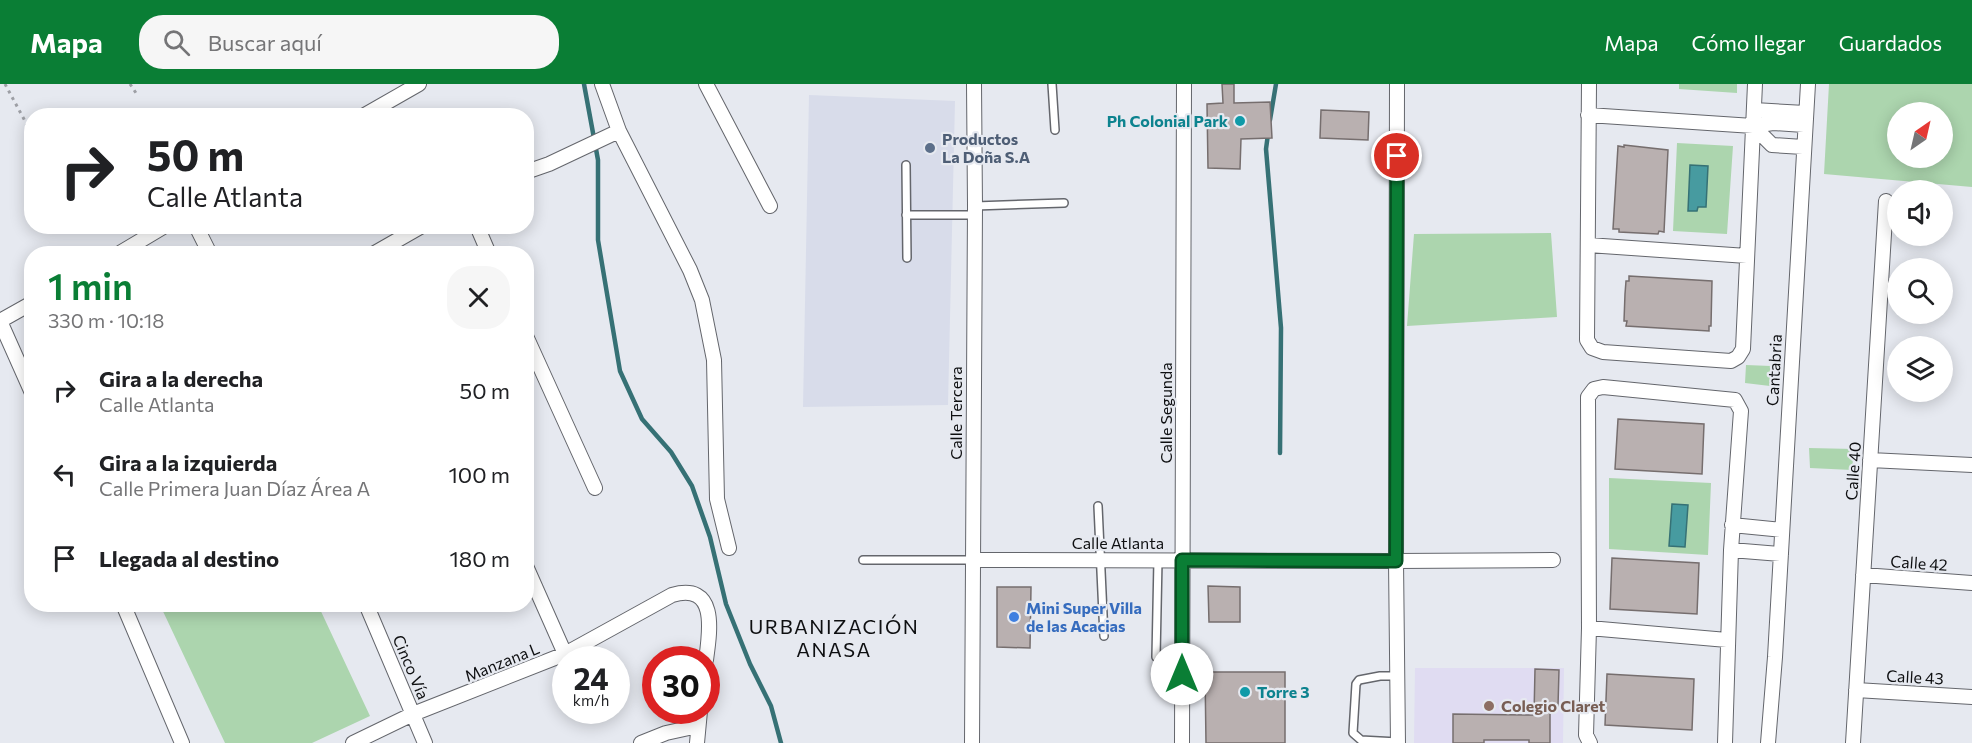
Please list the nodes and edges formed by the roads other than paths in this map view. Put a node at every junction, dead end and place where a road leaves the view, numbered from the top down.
1 (419, 84) edge
2 (602, 84) edge
3 (706, 84) edge
4 (974, 84) edge
5 (1052, 84) edge
6 (1184, 84) edge
7 (1397, 84) edge
8 (1589, 84) edge
9 (1755, 84) edge
10 (1808, 84) edge
11 (377, 108) edge
12 (1754, 110) junction
13 (1588, 116) junction
14 (1805, 119) junction
15 (1753, 126) junction
16 (1055, 130) dead end
17 (612, 134) junction
18 (1803, 147) junction
19 (906, 165) dead end
20 (534, 169) edge
21 (1887, 201) dead end
22 (1064, 203) dead end
23 (770, 206) dead end
24 (975, 210) junction
25 (906, 214) junction
26 (152, 234) edge
27 (410, 234) edge
28 (1588, 245) junction
29 (131, 246) edge
30 (391, 246) edge
31 (1747, 256) junction
32 (907, 258) dead end
33 (24, 308) edge
34 (0, 321) edge
35 (534, 354) edge
36 (24, 375) edge
37 (1870, 460) junction
38 (1972, 465) edge
39 (595, 488) dead end
40 (1098, 506) dead end
41 (1733, 521) junction
42 (1782, 526) junction
43 (729, 549) dead end
44 (1731, 550) junction
45 (1781, 554) junction
46 (1158, 559) junction
47 (863, 560) dead end
48 (972, 560) junction
49 (1100, 560) junction
50 (1182, 560) junction
51 (1553, 560) dead end
52 (1396, 561) junction
53 (1863, 575) junction
54 (1972, 583) edge
55 (534, 584) edge
56 (126, 612) edge
57 (369, 612) edge
58 (1589, 628) junction
59 (1104, 636) dead end
60 (1727, 640) junction
61 (562, 646) edge
62 (580, 646) edge
63 (708, 646) edge
64 (1156, 657) dead end
65 (552, 659) edge
66 (1398, 676) junction
67 (1856, 690) junction
68 (1972, 697) edge
69 (413, 714) junction
70 (698, 726) joint
71 (1398, 742) edge
72 (182, 743) edge
73 (352, 743) edge
74 (425, 743) edge
75 (641, 743) edge
76 (697, 743) edge
77 (972, 743) edge
78 (1182, 743) edge
79 (1590, 743) edge
80 (1725, 743) edge
81 (1768, 743) edge
82 (1852, 743) edge

1 - 11 street
2 - 17 street
3 - 23 street
4 - 24 street, Calle Tercera
5 - 16 lane
6 - 50 street, Calle Segunda
7 - 52 street
8 - 13 street
9 - 12 street
10 - 14 street, Cantabria
12 - 14 street
12 - 15 street
13 - 15 street
13 - 28 street
14 - 15 street
14 - 18 street, Cantabria
15 - 18 street
15 - 31 street
17 - 20 street
17 - 43 street
18 - 42 street, Cantabria
19 - 25 lane
21 - 37 street, Calle 40
22 - 24 lane
24 - 25 lane
24 - 48 street, Calle Tercera
25 - 32 lane
26 - 29 street
27 - 30 street
28 - 31 street
28 - 31 street
33 - 34 street
34 - 36 street
35 - 39 street
37 - 38 street
37 - 53 street, Calle 40
40 - 49 lane
41 - 42 street
41 - 44 street
41 - 58 street
42 - 45 street, Cantabria
44 - 45 street
44 - 60 street
45 - 81 street, Cantabria
46 - 49 street, Calle Atlanta
46 - 50 street, Calle Atlanta
46 - 64 lane
47 - 48 lane
48 - 49 street, Calle Atlanta
48 - 77 street, Calle Tercera
49 - 59 lane
50 - 52 street, Calle Atlanta
50 - 78 street, Calle Segunda
51 - 52 street, Calle Atlanta
52 - 66 street
53 - 54 street, Calle 42
53 - 67 street, Calle 40
55 - 61 street
56 - 72 street
57 - 69 street, Cinco Vía
58 - 60 street
58 - 79 street
60 - 80 street
62 - 63 street, Manzana L
65 - 69 street, Manzana L
66 - 71 street
66 - 71 lane
67 - 68 street, Calle 43
67 - 82 street, Calle 40
69 - 73 street, Manzana L
69 - 74 street, Cinco Vía
70 - 75 street
70 - 76 street

